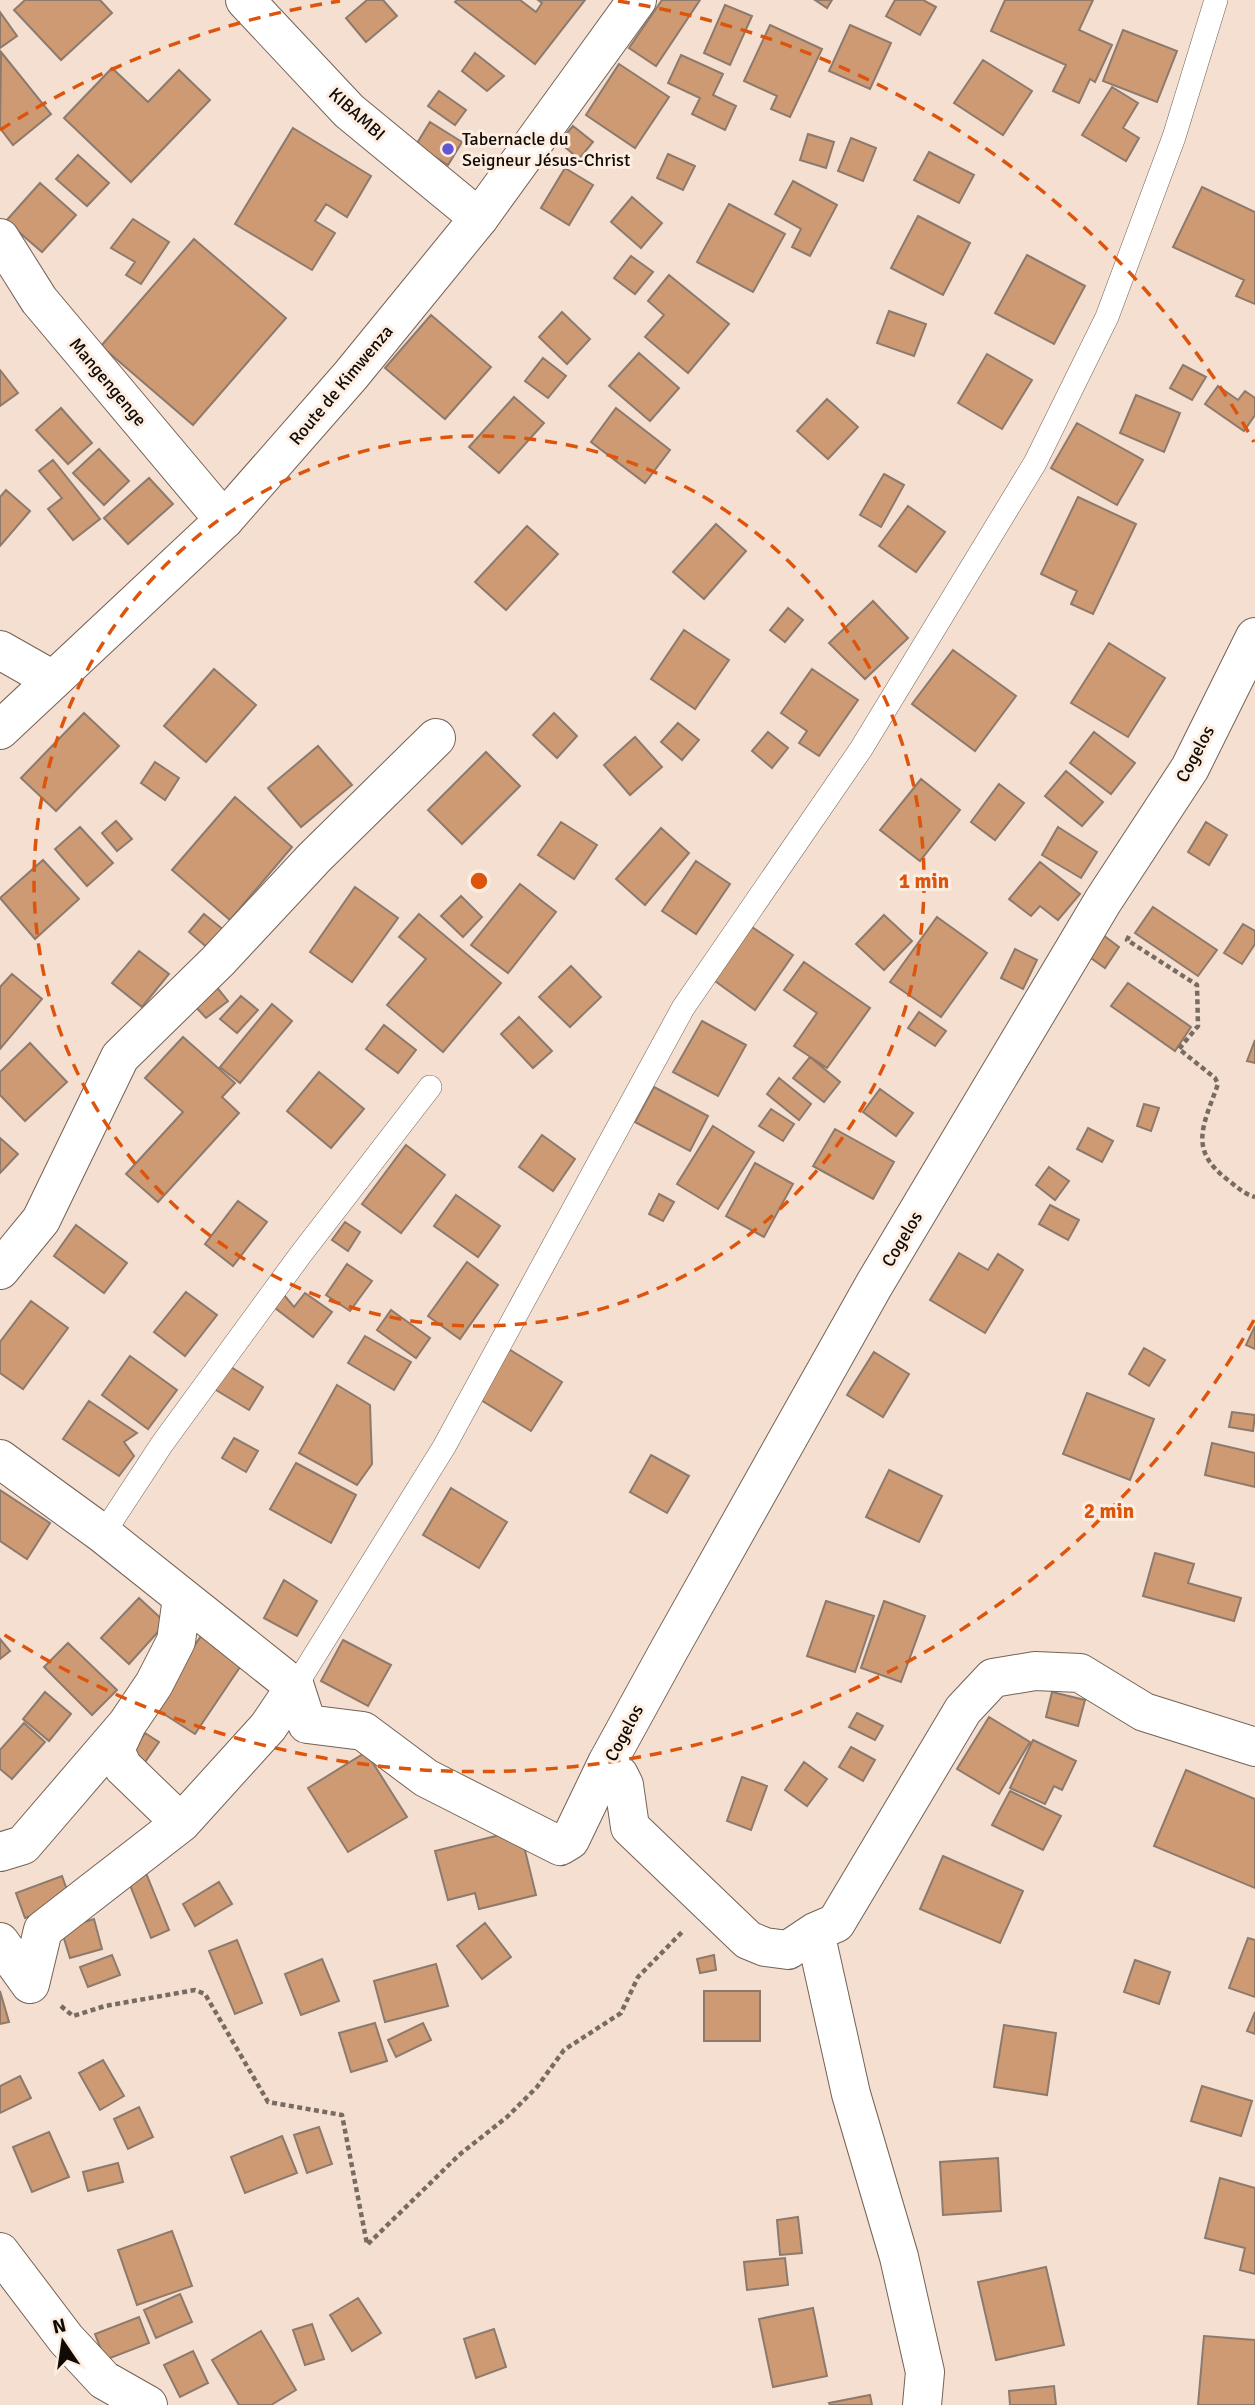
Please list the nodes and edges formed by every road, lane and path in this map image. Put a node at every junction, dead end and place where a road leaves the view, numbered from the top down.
1 (245, 0) edge
2 (637, 0) edge
3 (1216, 0) edge
4 (479, 218) junction
5 (0, 237) edge
6 (224, 520) junction
7 (1255, 637) edge
8 (0, 650) edge
9 (53, 680) junction
10 (0, 730) edge
11 (436, 738) dead end
12 (1103, 901) junction
13 (429, 1087) dead end
14 (1255, 1198) edge
15 (0, 1270) edge
16 (0, 1459) edge
17 (103, 1534) junction
18 (182, 1598) junction
19 (295, 1687) junction
20 (127, 1724) junction
21 (1255, 1746) edge
22 (607, 1763) junction
23 (181, 1823) junction
24 (0, 1852) edge
25 (708, 1905) junction
26 (815, 1931) junction
27 (0, 1942) edge
28 (30, 1984) junction
29 (0, 2252) edge
30 (148, 2405) edge
31 (922, 2405) edge

1 - 4 street, KIBAMBI
2 - 4 street, Route de Kimwenza
3 - 19 lane
4 - 6 street, Route de Kimwenza
5 - 6 street, Mangengenge
6 - 9 street, Route de Kimwenza
7 - 12 street, Cogelos
8 - 9 street
9 - 10 street, Route de Kimwenza
11 - 15 street
12 - 14 path
12 - 22 street, Cogelos
13 - 17 lane
16 - 17 street
17 - 18 street
18 - 19 street
18 - 20 street
19 - 22 street, Cogelos
19 - 23 street
20 - 23 street
20 - 24 street
21 - 26 street
22 - 25 street
23 - 28 street
25 - 26 street
25 - 28 path
26 - 31 street
27 - 28 street
29 - 30 street

